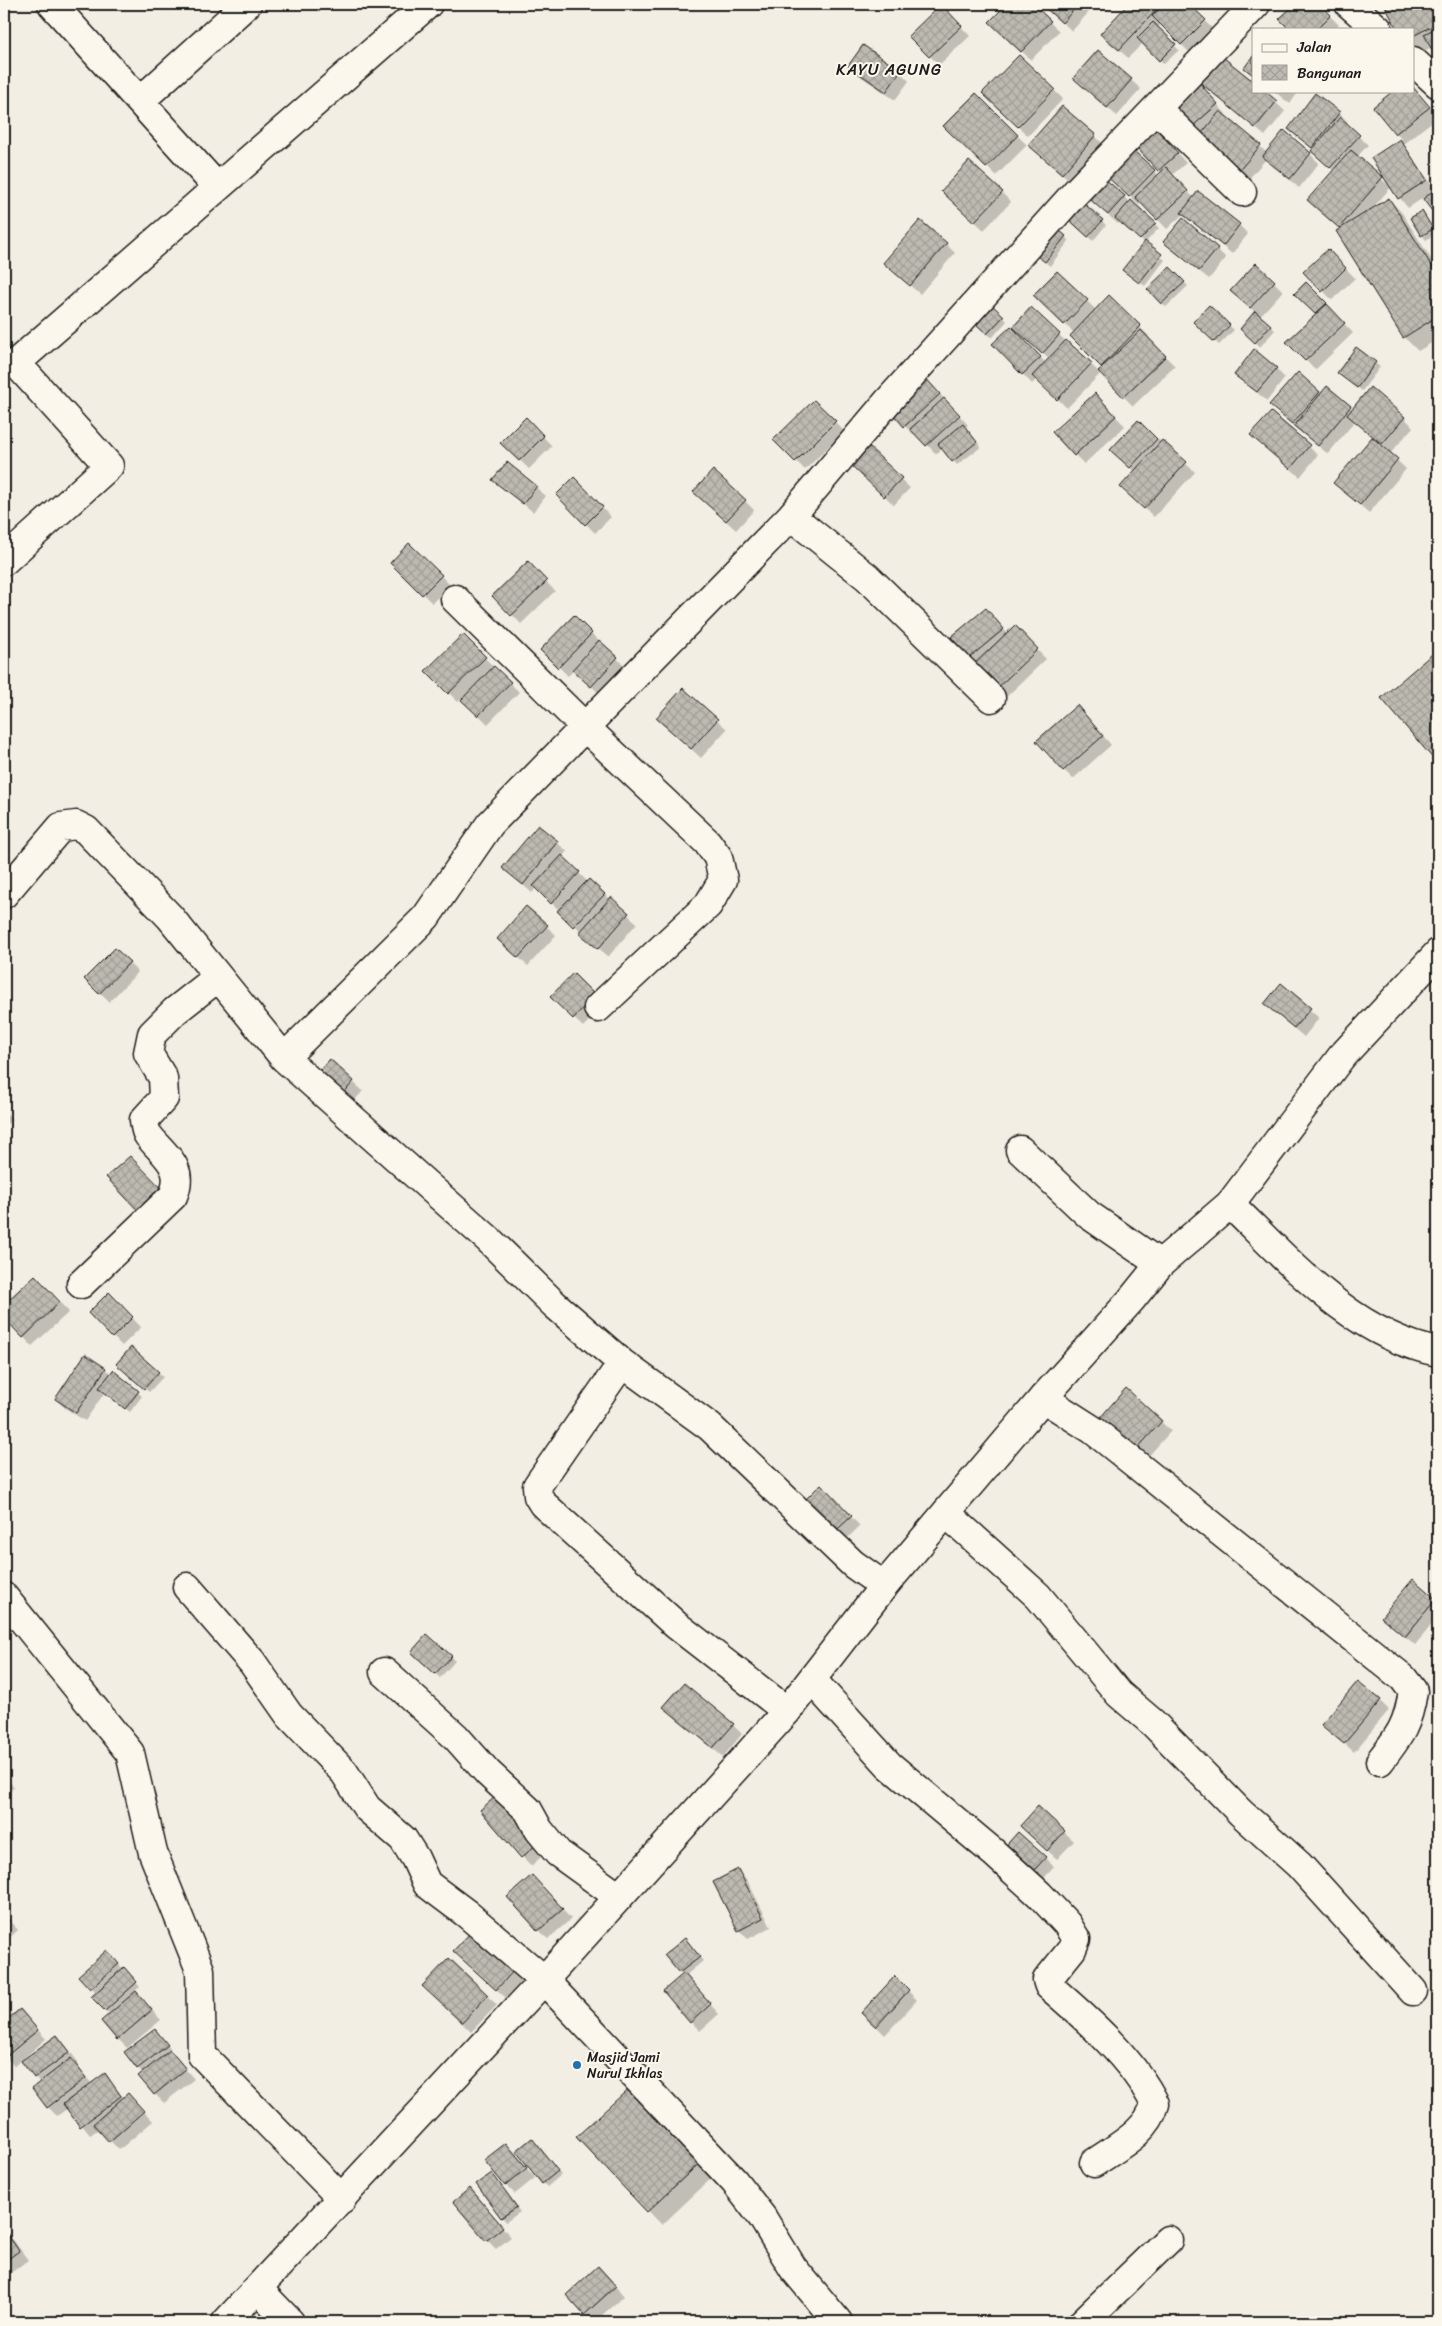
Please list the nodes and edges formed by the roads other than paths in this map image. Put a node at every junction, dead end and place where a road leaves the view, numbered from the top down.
1 (247, 4) edge
2 (428, 4) edge
3 (1256, 4) edge
4 (1349, 4) edge
5 (63, 8) edge
6 (1377, 28) edge
7 (1414, 61) edge
8 (1438, 84) edge
9 (140, 101) junction
10 (1157, 108) junction
11 (218, 188) junction
12 (1242, 192) dead end
13 (791, 516) junction
14 (4, 562) edge
15 (455, 599) dead end
16 (991, 698) dead end
17 (586, 728) junction
18 (4, 894) edge
19 (1438, 953) edge
20 (217, 978) junction
21 (598, 1008) dead end
22 (284, 1058) junction
23 (1020, 1150) dead end
24 (1230, 1204) junction
25 (1160, 1264) junction
26 (81, 1284) dead end
27 (1438, 1352) edge
28 (622, 1363) junction
29 (1043, 1398) junction
30 (946, 1513) junction
31 (884, 1586) junction
32 (187, 1587) dead end
33 (4, 1597) edge
34 (384, 1672) dead end
35 (812, 1680) junction
36 (787, 1711) junction
37 (1380, 1761) dead end
38 (619, 1898) junction
39 (544, 1980) junction
40 (1413, 1990) dead end
41 (1094, 2163) dead end
42 (342, 2199) junction
43 (1168, 2240) dead end
44 (258, 2289) junction
45 (226, 2322) edge
46 (290, 2322) edge
47 (838, 2322) edge
48 (1083, 2322) edge

1 - 9 street
2 - 11 street
3 - 10 street
4 - 6 street
5 - 9 street
7 - 8 street
9 - 11 street
10 - 12 street
10 - 13 street
11 - 14 street
13 - 16 street
13 - 17 street
15 - 17 street
17 - 21 street
17 - 22 street
18 - 20 street
19 - 24 street
20 - 22 street
20 - 26 street
22 - 28 street
23 - 25 street
24 - 25 street
24 - 27 street
25 - 29 street
28 - 31 street
28 - 36 street
29 - 30 street
29 - 37 street
30 - 31 street
30 - 40 street
31 - 35 street
32 - 39 street
33 - 42 street
34 - 38 street
35 - 36 street
35 - 41 street
36 - 38 street
38 - 39 street
39 - 42 street
39 - 47 street
42 - 44 street
43 - 48 street
44 - 45 street
44 - 46 street

